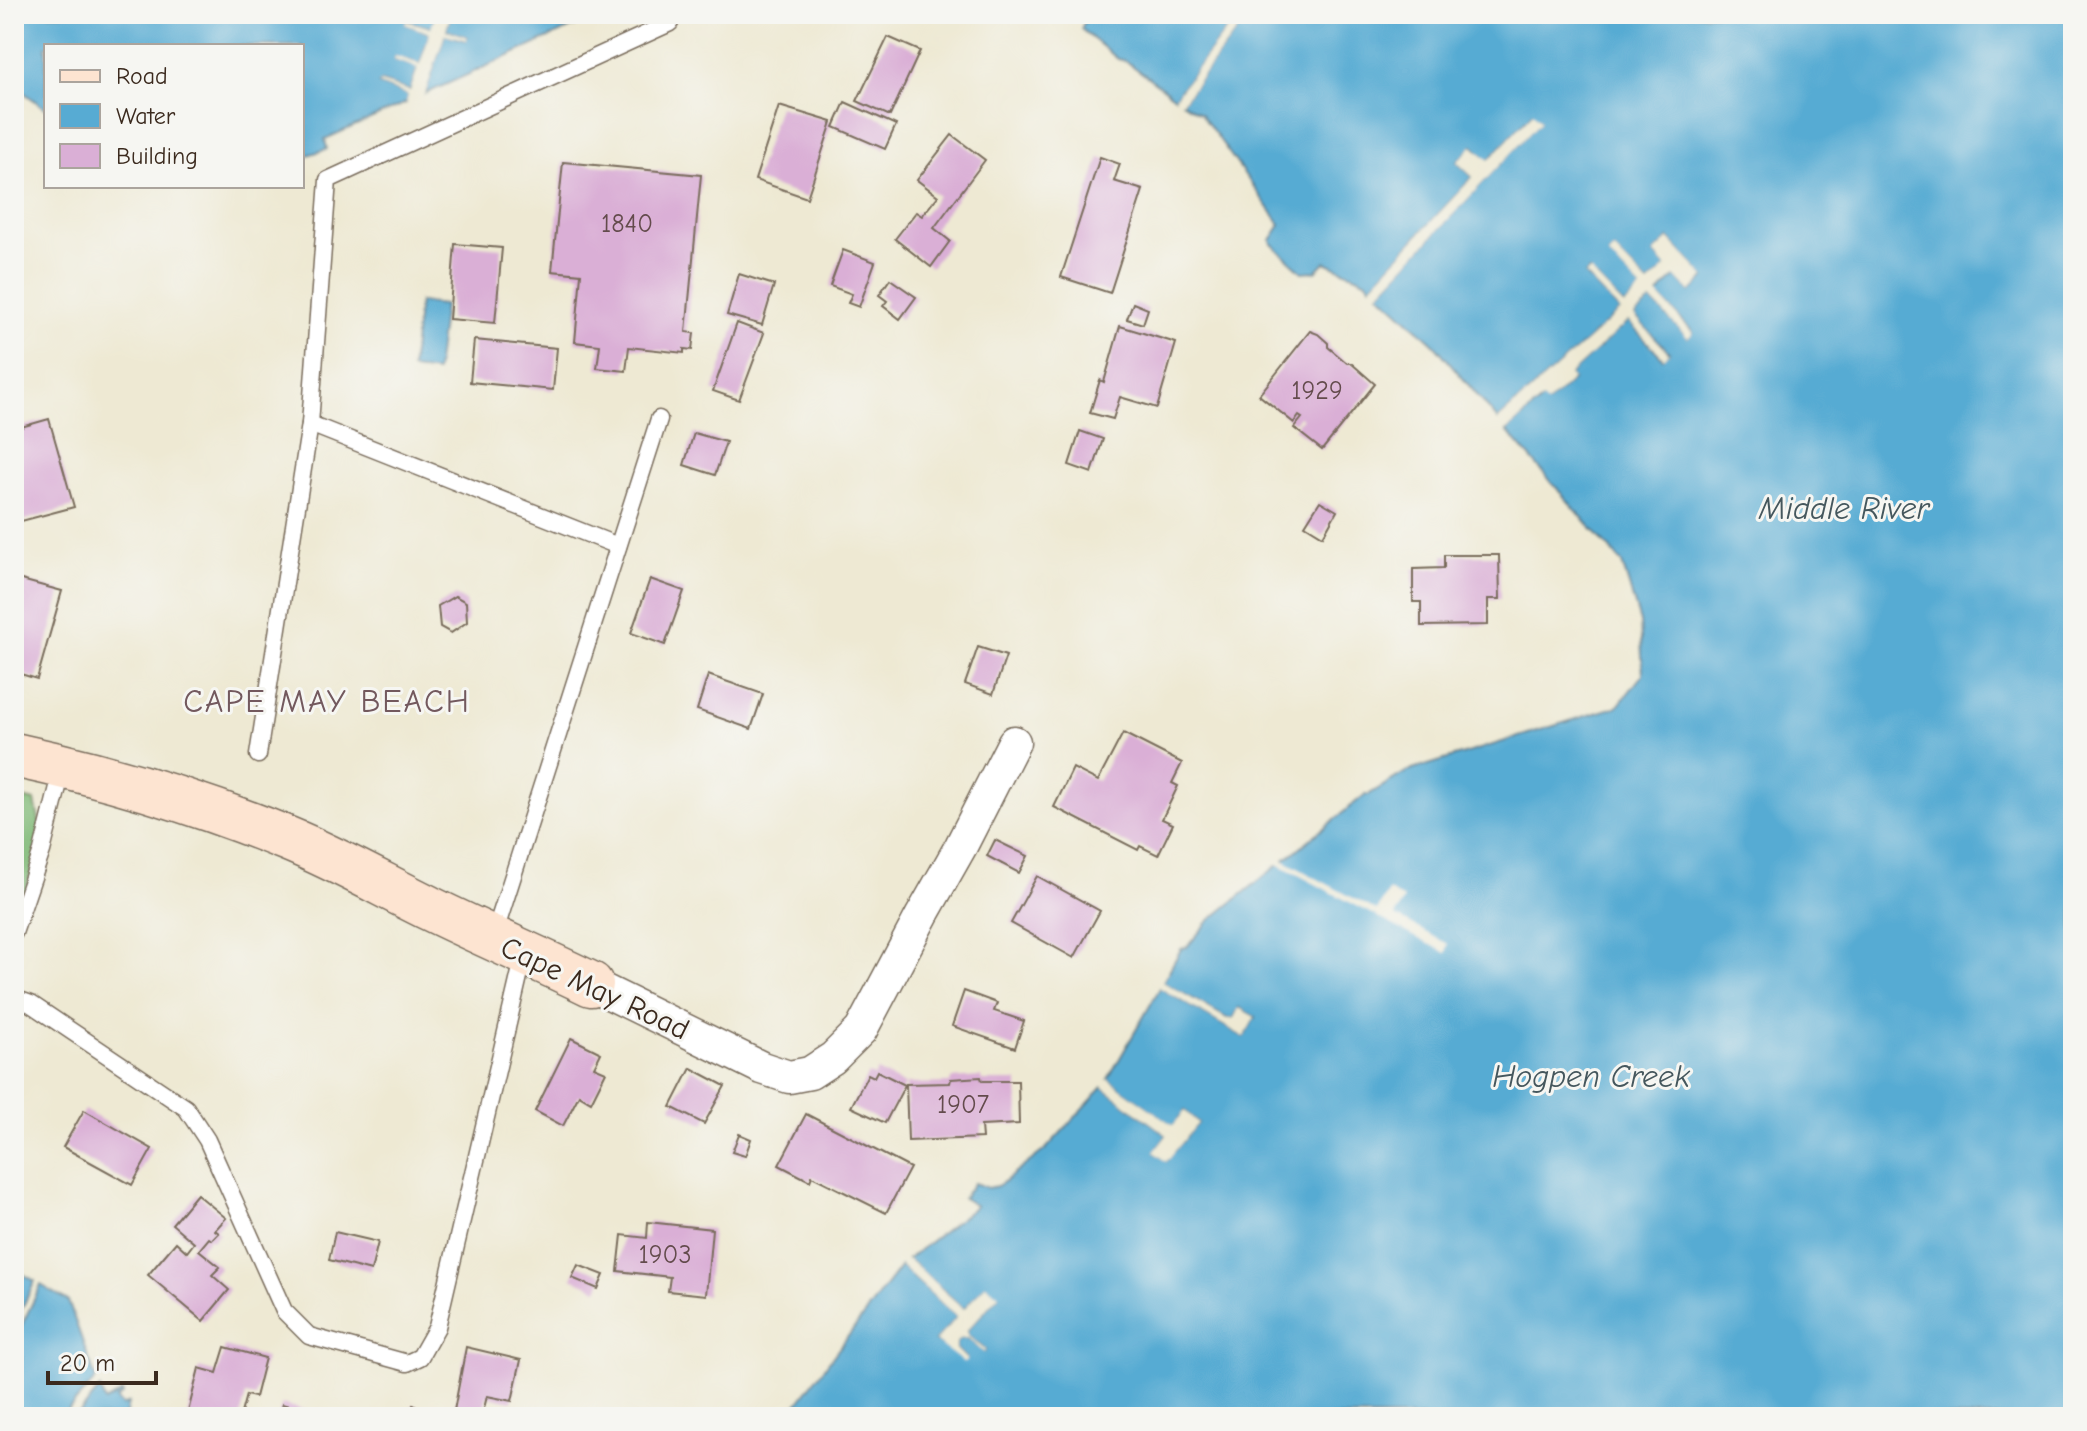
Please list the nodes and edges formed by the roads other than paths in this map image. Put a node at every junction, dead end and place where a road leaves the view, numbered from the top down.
1 (670, 23) dead end
2 (659, 419) dead end
3 (310, 424) junction
4 (618, 546) junction
5 (1014, 742) dead end
6 (14, 755) edge
7 (258, 755) dead end
8 (64, 765) junction
9 (14, 933) edge
10 (509, 946) junction
11 (591, 984) joint
12 (14, 998) edge

1 - 3 lane
2 - 4 lane
3 - 4 lane
3 - 7 lane
4 - 10 lane
5 - 11 street, Cape May Road
6 - 8 street, Cape May Road
8 - 9 lane
8 - 10 street, Cape May Road
10 - 11 street, Cape May Road
10 - 12 lane

